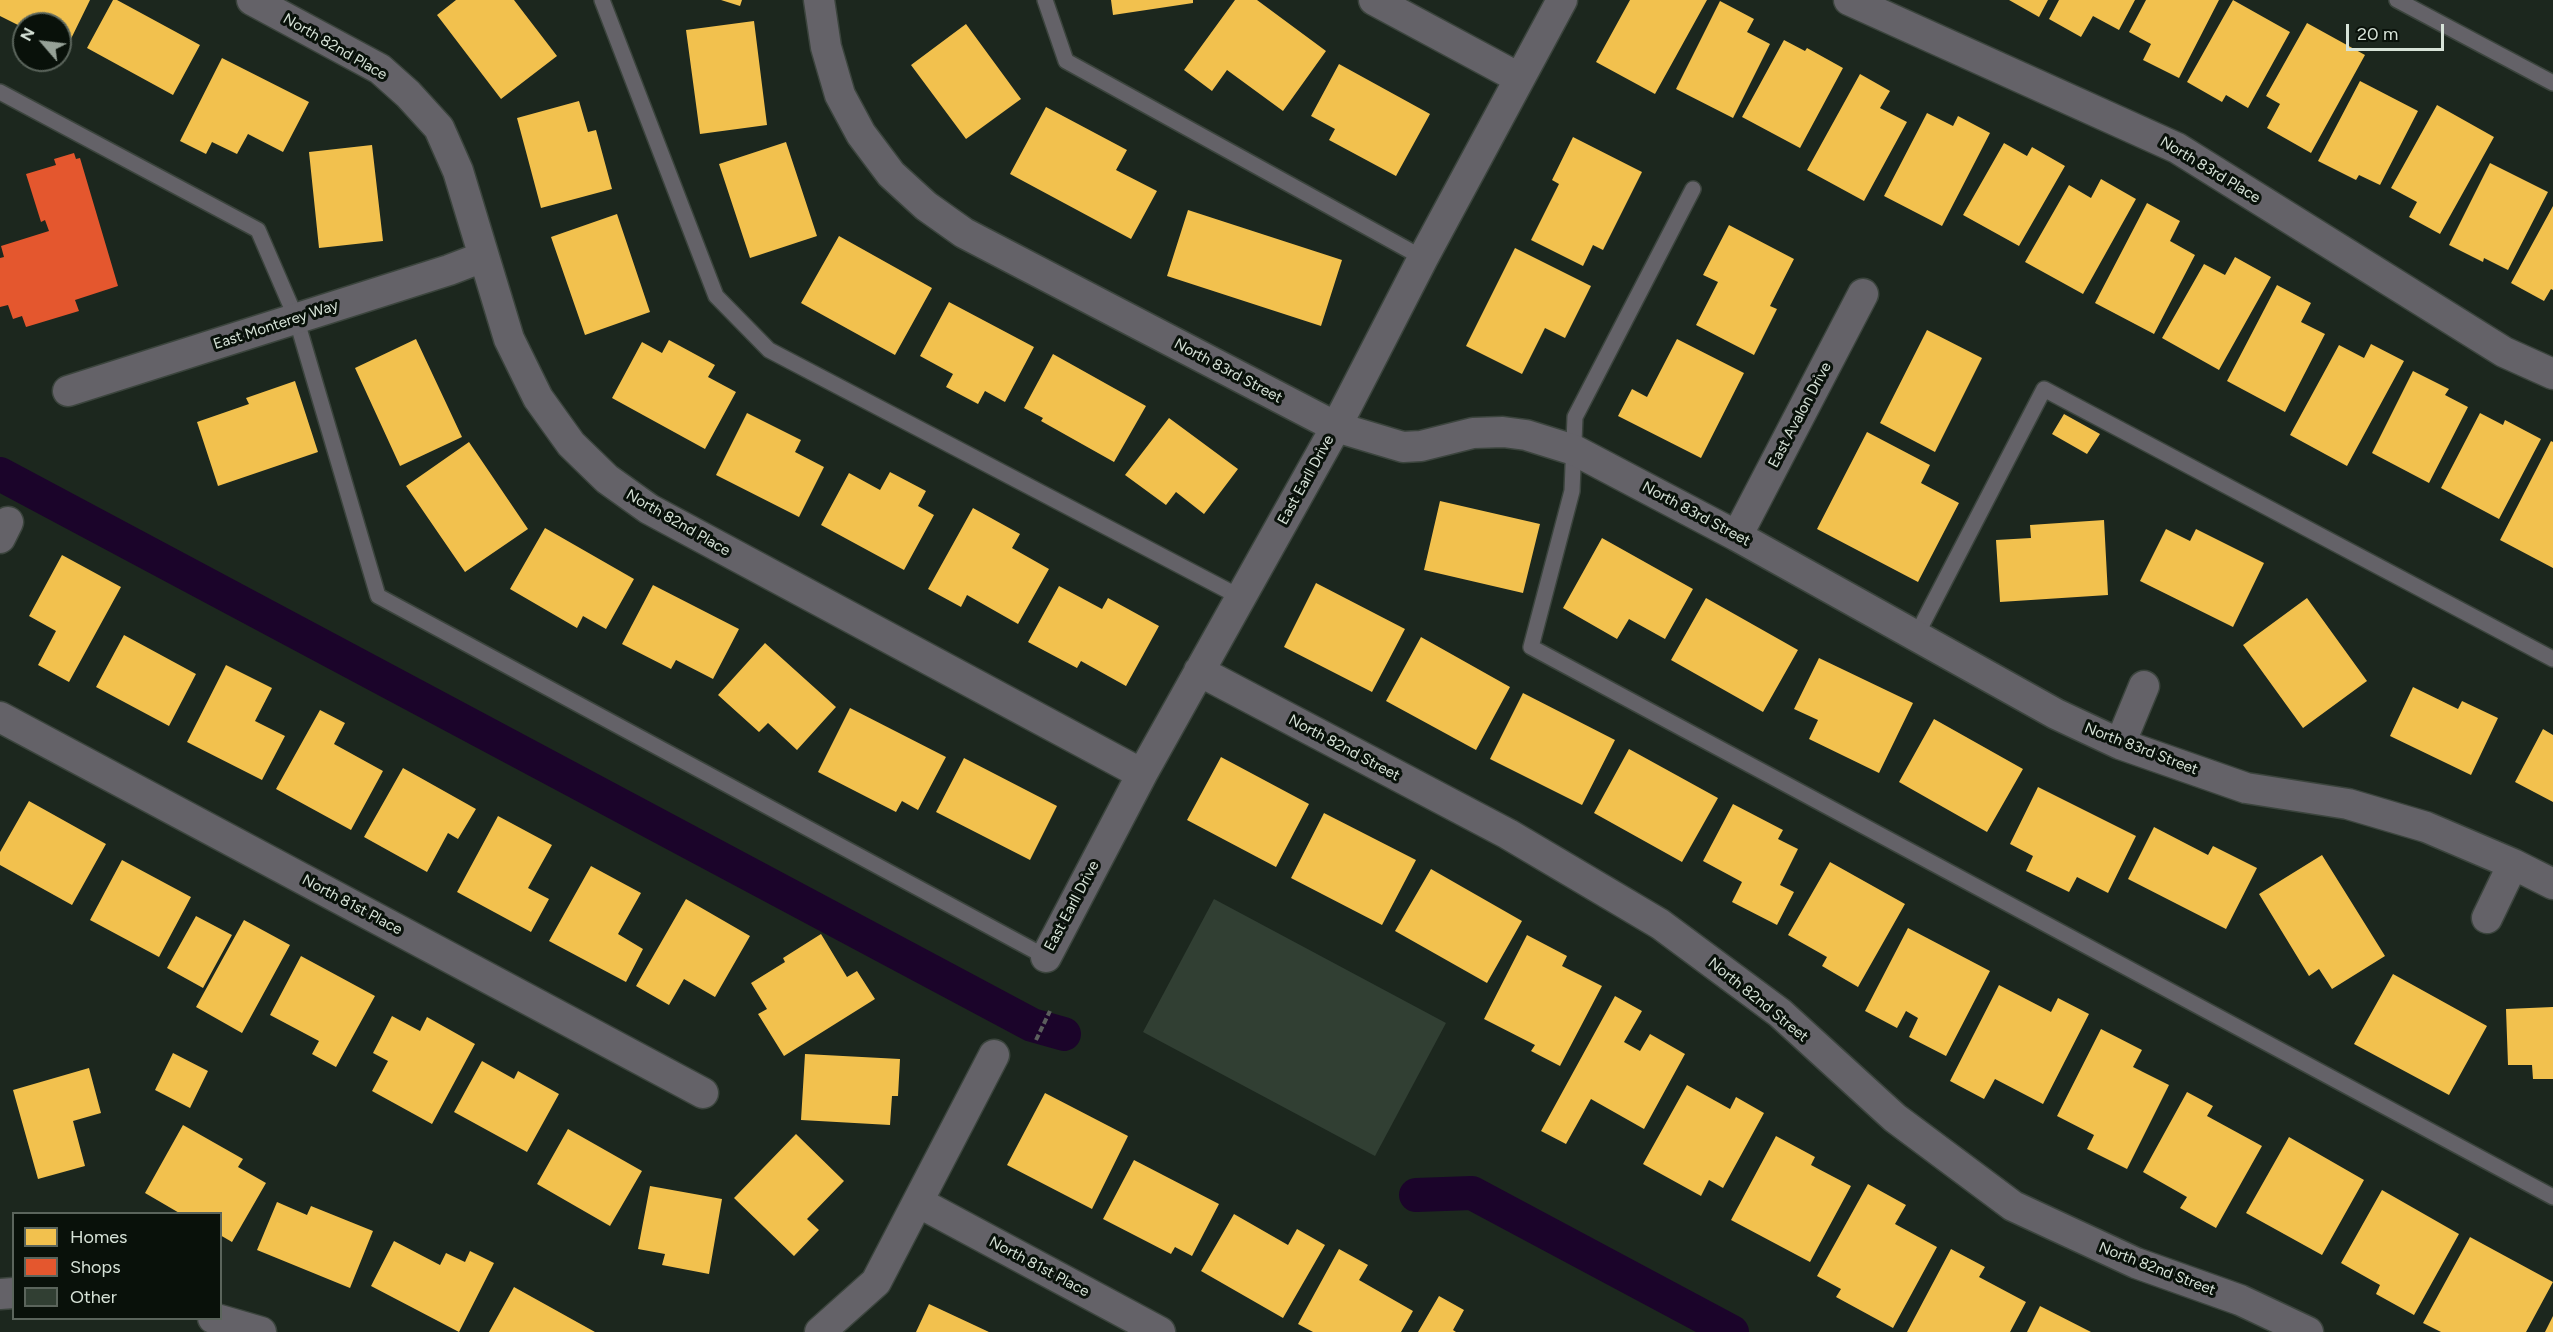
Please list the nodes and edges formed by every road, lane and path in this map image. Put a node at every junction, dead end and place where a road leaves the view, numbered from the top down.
1 (252, 0) edge
2 (602, 0) edge
3 (819, 0) edge
4 (1045, 0) edge
5 (1374, 0) edge
6 (1562, 0) edge
7 (1849, 0) edge
8 (2397, 0) edge
9 (292, 10) edge
10 (1520, 78) junction
11 (2553, 83) edge
12 (0, 92) edge
13 (1693, 189) dead end
14 (483, 257) junction
15 (1423, 258) junction
16 (1863, 294) dead end
17 (296, 318) junction
18 (2553, 374) edge
19 (68, 391) dead end
20 (1335, 427) junction
21 (1574, 450) junction
22 (1737, 536) junction
23 (1240, 597) junction
24 (1916, 636) junction
25 (2553, 658) edge
26 (1199, 671) junction
27 (2144, 686) dead end
28 (0, 717) edge
29 (2120, 744) junction
30 (1142, 774) junction
31 (2513, 864) junction
32 (2553, 884) edge
33 (2487, 918) dead end
34 (1046, 957) joint
35 (1050, 1011) dead end
36 (1036, 1040) dead end
37 (994, 1055) dead end
38 (704, 1093) dead end
39 (2553, 1197) edge
40 (918, 1202) junction
41 (220, 1320) edge
42 (261, 1332) edge
43 (820, 1332) edge
44 (1160, 1332) edge
45 (2308, 1332) edge

1 - 9 street, North 82nd Place
2 - 23 lane
3 - 20 street, North 83rd Street
4 - 15 lane
5 - 10 street
6 - 10 street, East Earll Drive
7 - 18 street, North 83rd Place
8 - 11 lane
9 - 14 street, North 82nd Place
10 - 15 street, East Earll Drive
12 - 17 lane
13 - 21 lane
14 - 17 street, East Monterey Way
14 - 30 street, North 82nd Place
15 - 20 street, East Earll Drive
16 - 22 street, East Avalon Drive
17 - 19 street, East Monterey Way
17 - 34 lane
20 - 21 street, North 83rd Street
20 - 23 street, East Earll Drive
21 - 22 street, North 83rd Street
21 - 39 lane
22 - 24 street, North 83rd Street
23 - 26 street, East Earll Drive
24 - 25 lane
24 - 29 street, North 83rd Street
26 - 30 street, East Earll Drive
26 - 45 street, North 82nd Street
27 - 29 street
28 - 38 street, North 81st Place
29 - 31 street, North 83rd Street
30 - 34 street, East Earll Drive
31 - 32 street, North 83rd Street
31 - 33 street
35 - 36 path
37 - 40 street
40 - 43 street
40 - 44 street, North 81st Place
41 - 42 street

